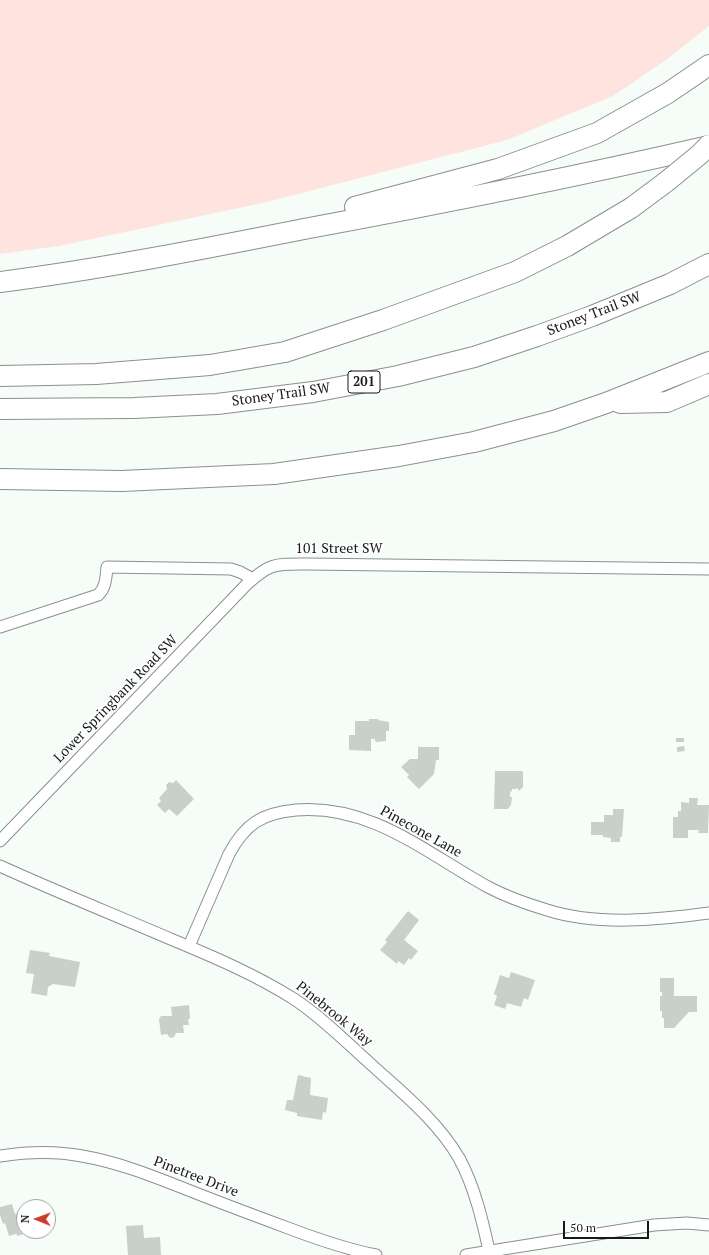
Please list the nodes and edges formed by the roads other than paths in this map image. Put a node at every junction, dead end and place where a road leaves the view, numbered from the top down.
1 (709, 65) edge
2 (709, 146) edge
3 (192, 251) junction
4 (709, 264) edge
5 (0, 282) edge
6 (709, 362) edge
7 (0, 376) edge
8 (709, 384) edge
9 (606, 403) junction
10 (0, 409) edge
11 (0, 480) edge
12 (709, 569) edge
13 (253, 579) junction
14 (0, 627) edge
15 (0, 841) edge
16 (0, 866) edge
17 (709, 913) edge
18 (189, 946) junction
19 (0, 1156) edge
20 (709, 1225) edge
21 (490, 1253) edge
22 (376, 1255) edge
23 (466, 1255) edge

1 - 3 highway
2 - 3 highway
2 - 7 highway, bridge
3 - 5 highway
4 - 10 highway, Stoney Trail SW / 201
6 - 9 highway
8 - 9 highway
9 - 11 highway
12 - 13 street, 101 Street SW
13 - 14 street
13 - 15 street, Lower Springbank Road SW
16 - 18 street, Pinebrook Way
17 - 18 street, Pinecone Lane
18 - 21 street, Pinebrook Way
19 - 22 street, Pinetree Drive
20 - 21 street
21 - 23 street

